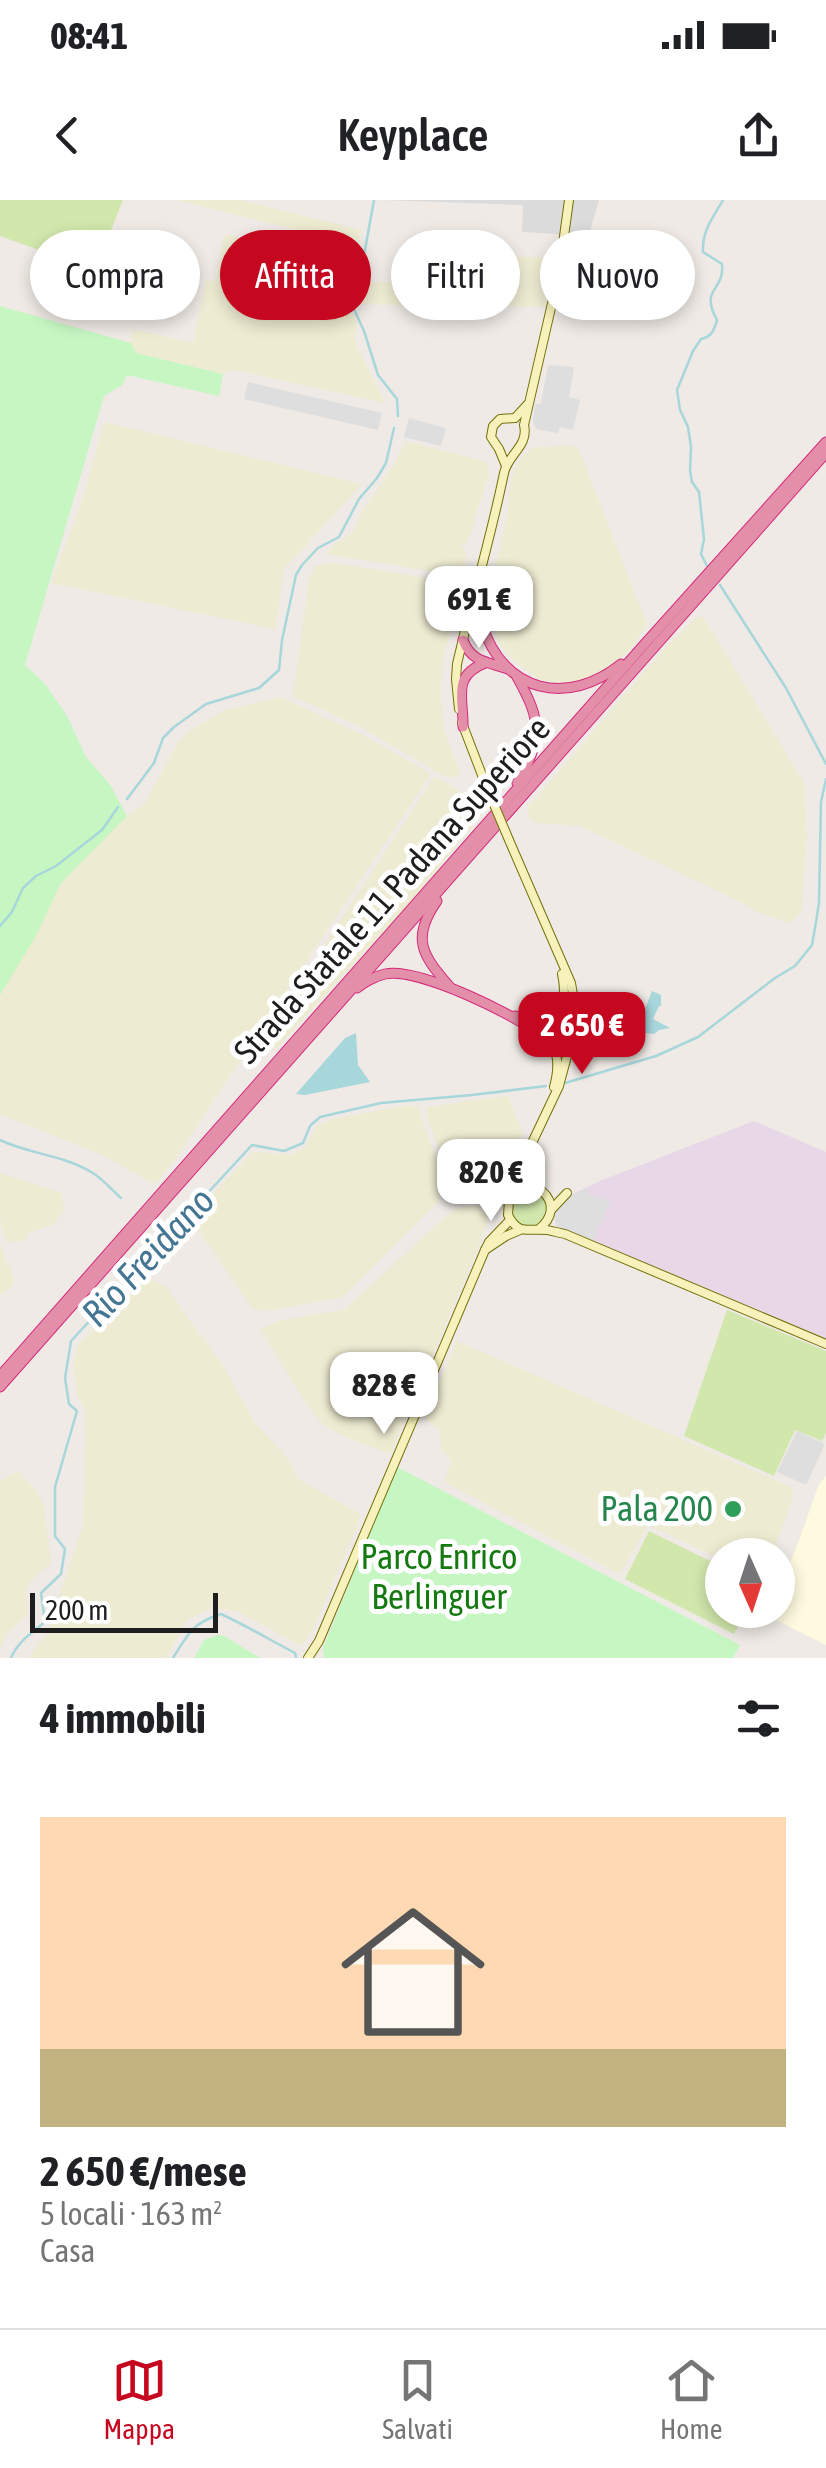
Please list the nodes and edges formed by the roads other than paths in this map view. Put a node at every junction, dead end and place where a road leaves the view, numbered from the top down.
1 (569, 200) edge
2 (528, 404) junction
3 (515, 418) junction
4 (524, 426) junction
5 (826, 442) edge
6 (500, 449) junction
7 (516, 450) junction
8 (826, 453) edge
9 (506, 466) junction
10 (479, 577) junction
11 (462, 640) junction
12 (642, 646) junction
13 (485, 663) junction
14 (513, 672) junction
15 (463, 727) junction
16 (506, 800) junction
17 (465, 861) junction
18 (560, 961) junction
19 (452, 989) junction
20 (333, 1010) junction
21 (552, 1014) junction
22 (508, 1015) junction
23 (576, 1020) junction
24 (548, 1042) junction
25 (570, 1045) junction
26 (552, 1097) junction
27 (526, 1158) junction
28 (536, 1188) junction
29 (521, 1189) junction
30 (546, 1195) junction
31 (550, 1214) junction
32 (510, 1220) junction
33 (522, 1230) junction
34 (537, 1230) junction
35 (565, 1234) junction
36 (486, 1250) junction
37 (826, 1344) edge
38 (28, 1349) junction
39 (12, 1368) junction
40 (0, 1376) edge
41 (0, 1386) edge
42 (319, 1641) junction
43 (308, 1658) edge
44 (316, 1658) edge

1 - 2 street
2 - 3 street
2 - 4 street
3 - 4 street
3 - 6 street
4 - 7 street
5 - 12 highway, Strada Statale 11 Padana Superiore
6 - 7 street
6 - 9 street
7 - 9 street
8 - 17 highway, Strada Statale 11 Padana Superiore
9 - 10 street
10 - 11 street
10 - 14 highway
11 - 13 highway
11 - 15 street
12 - 14 highway
12 - 16 highway, Strada Statale 11 Padana Superiore
13 - 14 highway
13 - 15 highway
14 - 16 highway
15 - 18 street, bridge
16 - 38 highway, Strada Statale 11 Padana Superiore
17 - 19 highway
17 - 20 highway, Strada Statale 11 Padana Superiore
18 - 21 street
18 - 23 street
19 - 20 highway
19 - 22 highway
20 - 38 highway, Strada Statale 11 Padana Superiore
21 - 22 highway
21 - 23 street
21 - 24 street
22 - 24 highway
23 - 25 street
24 - 25 street
24 - 26 street
25 - 26 street
26 - 27 street
27 - 28 street
27 - 29 street
28 - 29 street
28 - 30 street
29 - 32 street
30 - 31 street
30 - 31 street
31 - 34 street
31 - 35 street
32 - 33 street
32 - 36 street
33 - 34 street
33 - 36 street
34 - 35 street
35 - 37 street
36 - 42 street
38 - 39 highway, Strada Statale 11 Padana Superiore
39 - 40 highway, Strada Statale 11 Padana Superiore
39 - 41 highway, Strada Statale 11 Padana Superiore
42 - 43 street
42 - 44 street

